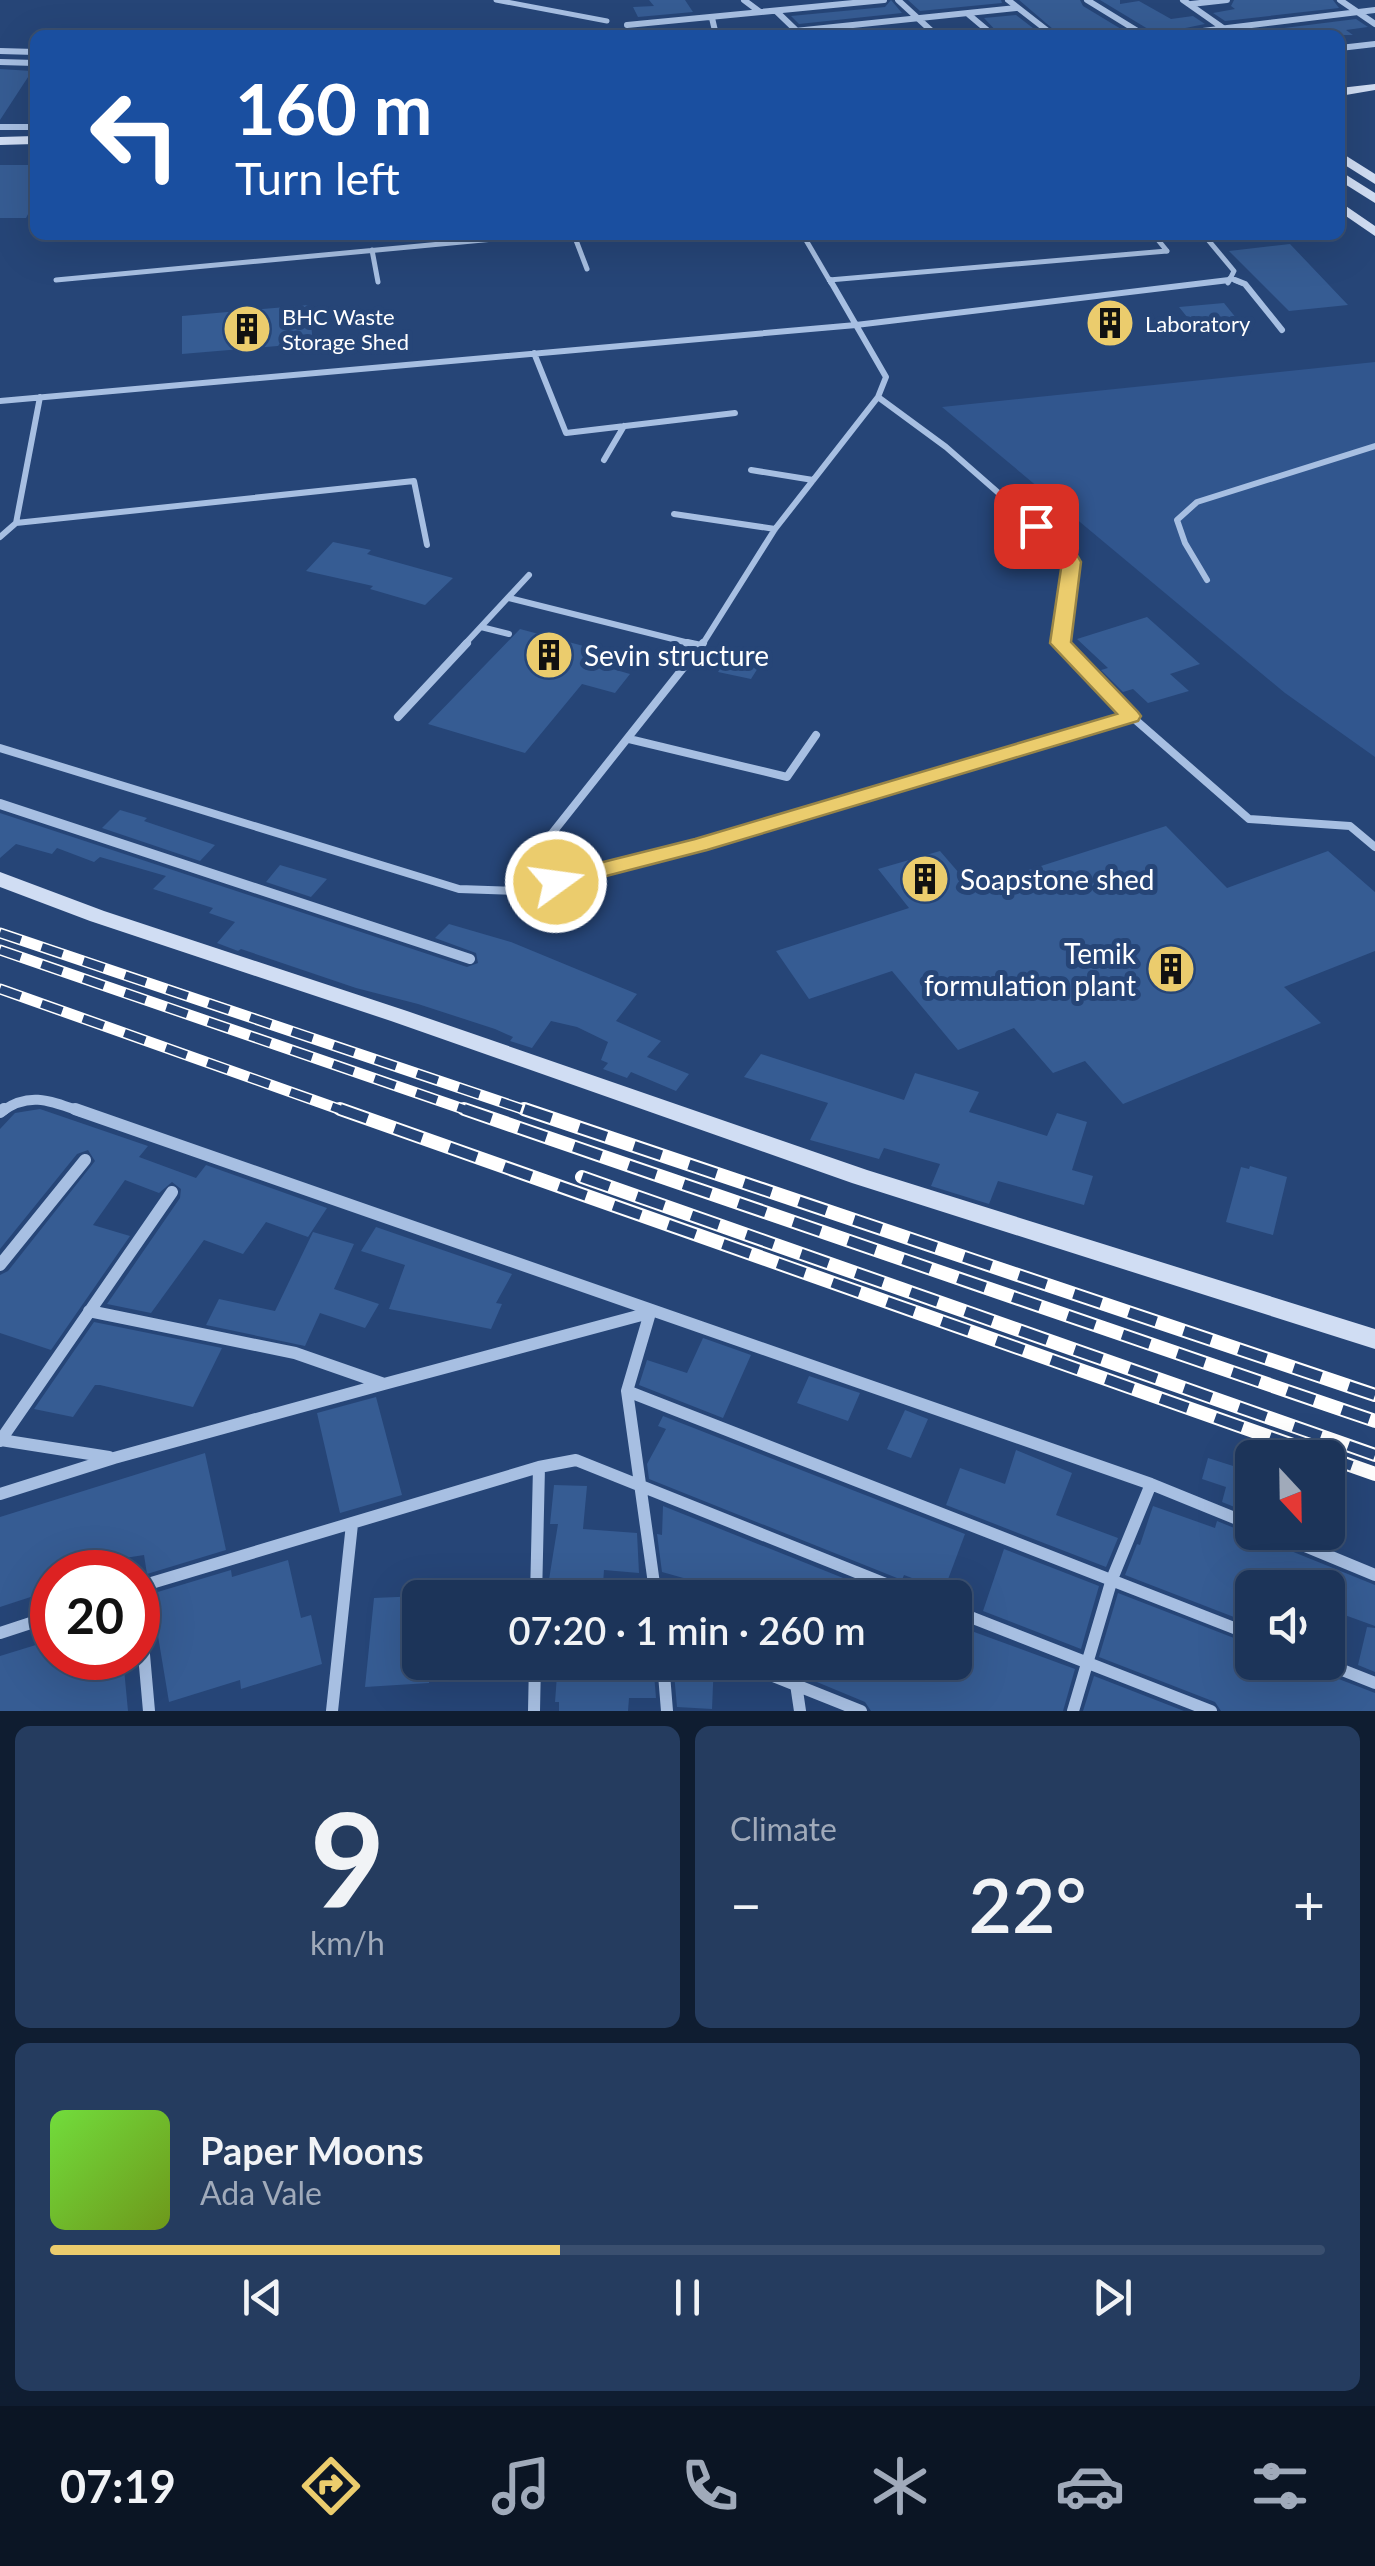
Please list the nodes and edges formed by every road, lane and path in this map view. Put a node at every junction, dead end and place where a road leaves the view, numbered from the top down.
1 (496, 0) edge
2 (744, 0) edge
3 (804, 0) edge
4 (884, 0) edge
5 (898, 0) edge
6 (1008, 0) edge
7 (1087, 0) edge
8 (1227, 0) edge
9 (1340, 0) edge
10 (1186, 2) edge
11 (814, 7) junction
12 (1016, 8) junction
13 (1375, 10) edge
14 (776, 11) junction
15 (761, 12) junction
16 (1357, 12) junction
17 (968, 14) junction
18 (712, 18) junction
19 (918, 19) junction
20 (607, 21) dead end
21 (1375, 24) edge
22 (627, 26) dead end
23 (1224, 28) junction
24 (715, 30) edge
25 (795, 30) edge
26 (824, 30) edge
27 (930, 30) edge
28 (988, 30) edge
29 (1047, 30) edge
30 (1136, 30) edge
31 (1209, 30) edge
32 (1375, 44) edge
33 (1345, 47) edge
34 (0, 51) edge
35 (12, 52) junction
36 (30, 52) edge
37 (0, 62) edge
38 (30, 63) edge
39 (1375, 79) edge
40 (1345, 82) edge
41 (1375, 88) edge
42 (1345, 91) edge
43 (0, 127) edge
44 (30, 127) edge
45 (30, 137) edge
46 (0, 138) edge
47 (1345, 159) edge
48 (1345, 178) edge
49 (1375, 180) edge
50 (1345, 196) edge
51 (1375, 199) edge
52 (1345, 210) edge
53 (1375, 217) edge
54 (1375, 232) edge
55 (483, 240) edge
56 (576, 240) edge
57 (806, 240) edge
58 (1158, 240) edge
59 (1208, 240) edge
60 (372, 250) junction
61 (586, 269) dead end
62 (1230, 278) junction
63 (56, 280) dead end
64 (829, 280) junction
65 (378, 282) dead end
66 (856, 325) junction
67 (1282, 330) dead end
68 (534, 354) junction
69 (40, 397) junction
70 (878, 397) junction
71 (0, 401) edge
72 (736, 414) dead end
73 (624, 426) junction
74 (1375, 446) edge
75 (604, 460) dead end
76 (751, 470) dead end
77 (813, 480) junction
78 (674, 514) dead end
79 (16, 522) junction
80 (775, 528) junction
81 (0, 536) edge
82 (426, 546) dead end
83 (529, 575) dead end
84 (1207, 580) dead end
85 (509, 598) junction
86 (481, 627) junction
87 (509, 634) dead end
88 (702, 646) junction
89 (1131, 716) junction
90 (398, 717) dead end
91 (816, 734) dead end
92 (629, 738) junction
93 (0, 748) edge
94 (0, 804) edge
95 (1375, 848) edge
96 (0, 879) edge
97 (520, 890) junction
98 (470, 959) dead end
99 (0, 1112) edge
100 (85, 1160) dead end
101 (172, 1192) dead end
102 (0, 1264) edge
103 (89, 1311) junction
104 (650, 1313) junction
105 (1375, 1339) edge
106 (384, 1384) junction
107 (626, 1391) junction
108 (0, 1441) edge
109 (114, 1458) junction
110 (539, 1467) junction
111 (1150, 1484) junction
112 (640, 1487) junction
113 (0, 1494) edge
114 (1235, 1518) edge
115 (352, 1524) junction
116 (1314, 1550) edge
117 (1375, 1575) edge
118 (1112, 1579) junction
119 (536, 1580) edge
120 (653, 1580) edge
121 (875, 1580) edge
122 (160, 1581) edge
123 (972, 1618) edge
124 (30, 1624) edge
125 (1235, 1628) edge
126 (0, 1634) edge
127 (1086, 1662) junction
128 (1345, 1672) edge
129 (147, 1680) edge
130 (535, 1680) edge
131 (664, 1680) edge
132 (785, 1680) edge
133 (796, 1684) junction
134 (1375, 1684) edge
135 (150, 1711) edge
136 (332, 1711) edge
137 (534, 1711) edge
138 (667, 1711) edge
139 (800, 1711) edge
140 (862, 1711) edge
141 (1073, 1711) edge
142 (1212, 1711) edge

1 - 20 lane
2 - 15 street
3 - 11 street
4 - 11 street
5 - 19 street
6 - 12 street
7 - 30 street
8 - 10 street
9 - 16 street
10 - 23 street
11 - 14 street
12 - 17 street
12 - 29 street
13 - 16 street
14 - 15 street
14 - 25 street
15 - 18 street
16 - 21 street
16 - 23 street
17 - 19 street
17 - 28 street
18 - 22 street
18 - 24 street
19 - 26 street
19 - 27 street
23 - 31 street
32 - 33 street
34 - 35 street
35 - 36 street
35 - 37 street
37 - 38 street
39 - 40 street
41 - 42 street
43 - 44 street
45 - 46 street
47 - 49 street
48 - 51 street
50 - 53 street
52 - 54 street
55 - 60 lane
56 - 61 lane
57 - 64 lane
58 - 64 lane
59 - 62 lane
60 - 63 lane
60 - 65 lane
62 - 66 lane
62 - 67 lane
64 - 66 lane
66 - 68 lane
66 - 70 lane
68 - 69 lane
68 - 73 lane
69 - 71 lane
69 - 79 lane
70 - 77 lane
70 - 89 lane
72 - 73 lane
73 - 75 lane
74 - 84 lane
76 - 77 lane
77 - 80 lane
78 - 80 lane
79 - 81 lane
79 - 82 lane
80 - 88 lane
83 - 85 lane
85 - 86 lane
85 - 88 lane
86 - 87 lane
86 - 90 lane
88 - 92 lane
89 - 95 lane
89 - 97 lane
91 - 92 lane
92 - 97 lane
93 - 97 lane
94 - 98 street
96 - 105 street
99 - 104 street
100 - 102 street
101 - 103 street
103 - 106 street
103 - 108 street
104 - 106 street
104 - 107 street
104 - 111 street
106 - 109 street
107 - 112 street
107 - 118 street
108 - 109 street
109 - 113 street
110 - 112 street
110 - 115 street
110 - 119 street
111 - 114 street
111 - 118 street
112 - 120 street
112 - 121 street
115 - 122 street
115 - 136 street
116 - 117 street
118 - 125 street
118 - 127 street
123 - 127 street
124 - 126 street
127 - 141 street
127 - 142 street
128 - 134 street
129 - 135 street
130 - 137 street
131 - 138 street
132 - 133 street
133 - 139 street
133 - 140 street

